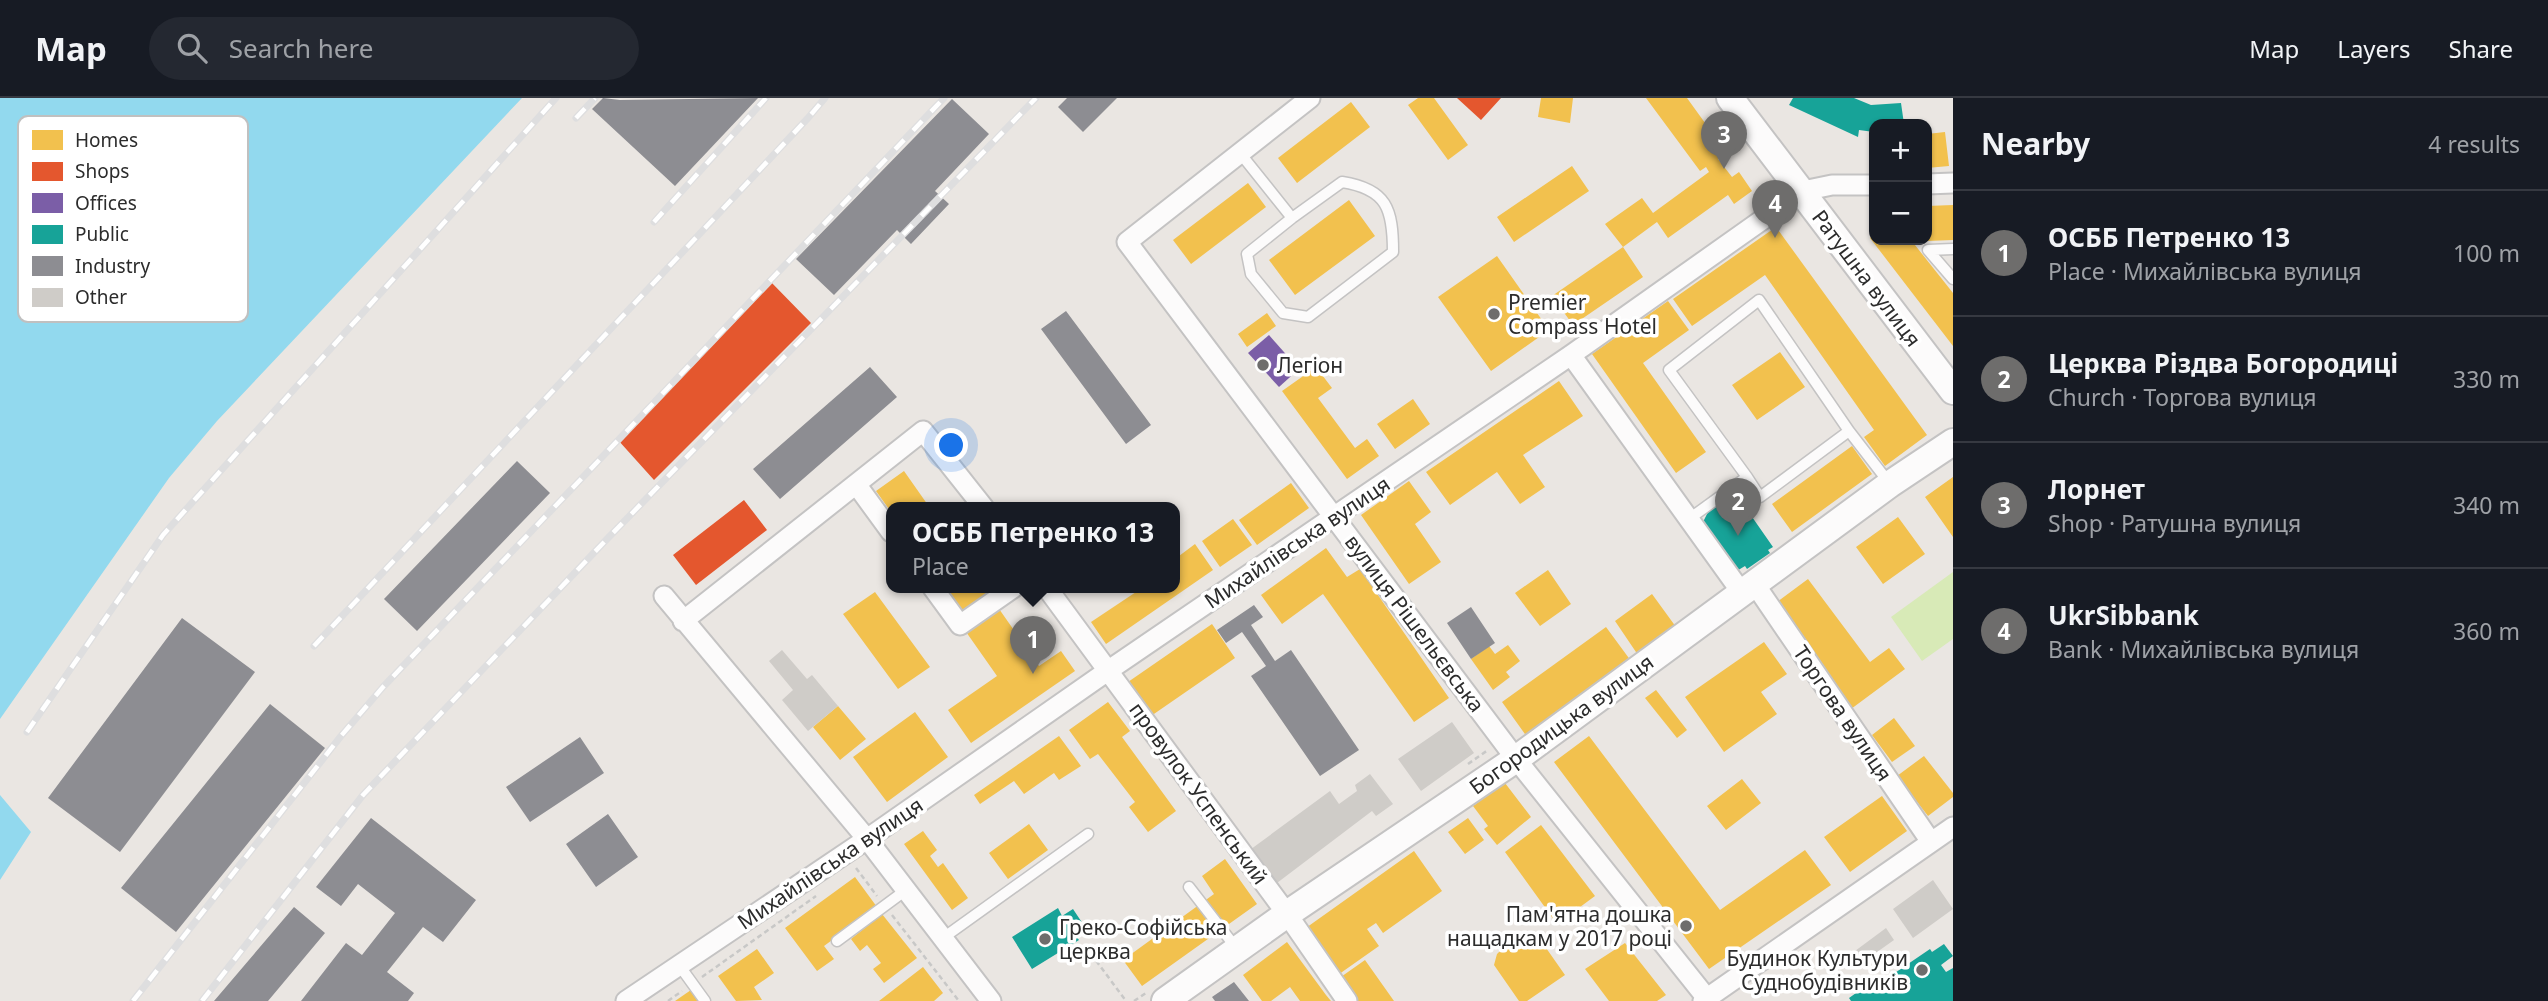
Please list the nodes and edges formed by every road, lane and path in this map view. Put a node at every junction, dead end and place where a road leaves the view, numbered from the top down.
1 (1310, 98) edge
2 (1730, 98) edge
3 (1240, 153) junction
4 (1953, 183) edge
5 (1932, 184) edge
6 (1869, 185) edge
7 (1803, 191) junction
8 (1292, 218) junction
9 (1953, 250) edge
10 (1953, 279) edge
11 (1571, 355) junction
12 (1953, 391) edge
13 (1849, 431) junction
14 (1953, 442) edge
15 (1747, 477) junction
16 (856, 484) junction
17 (1890, 484) junction
18 (979, 502) edge
19 (1335, 517) junction
20 (1689, 519) junction
21 (886, 525) edge
22 (1748, 588) junction
23 (937, 593) edge
24 (1006, 593) edge
25 (1051, 593) edge
26 (663, 596) dead end
27 (683, 621) junction
28 (1109, 670) junction
29 (1516, 759) junction
30 (1953, 827) edge
31 (1088, 835) dead end
32 (867, 839) junction
33 (1931, 842) junction
34 (845, 854) junction
35 (1189, 887) dead end
36 (906, 890) junction
37 (823, 891) dead end
38 (885, 906) junction
39 (1287, 914) junction
40 (943, 938) junction
41 (837, 941) dead end
42 (1086, 947) dead end
43 (1237, 949) junction
44 (679, 965) junction
45 (693, 984) junction
46 (1706, 1000) edge
47 (626, 1001) edge
48 (667, 1001) edge
49 (705, 1001) edge
50 (959, 1001) edge
51 (991, 1001) edge
52 (1126, 1001) edge
53 (1165, 1001) edge
54 (1347, 1001) edge

1 - 3 street
2 - 7 street, Ратушна вулиця
3 - 8 lane
3 - 19 street, вулиця Рішельєвська
4 - 5 street
6 - 7 street, Михайлівська вулиця
7 - 11 street, Михайлівська вулиця
7 - 12 street, Ратушна вулиця
8 - 8 lane
9 - 10 lane
11 - 19 street, Михайлівська вулиця
11 - 20 street, Торгова вулиця
13 - 15 lane
13 - 15 lane
13 - 17 lane
14 - 17 street, Богородицька вулиця
15 - 20 lane
16 - 18 street
16 - 21 street
16 - 27 street
17 - 22 street, Богородицька вулиця
19 - 28 street, Михайлівська вулиця
19 - 29 street, вулиця Рішельєвська
20 - 22 street, Торгова вулиця
22 - 29 street, Богородицька вулиця
22 - 33 street, Торгова вулиця
23 - 24 street
25 - 28 street, провулок Успенський
26 - 27 street
27 - 32 street
28 - 32 street, Михайлівська вулиця
28 - 39 street, провулок Успенський
29 - 39 street, Богородицька вулиця
29 - 46 street, вулиця Рішельєвська
30 - 33 street
31 - 40 lane
32 - 34 street, Михайлівська вулиця
32 - 36 street
33 - 46 street
34 - 38 path
34 - 44 street, Михайлівська вулиця
35 - 43 lane
36 - 38 lane
36 - 40 street
37 - 45 path
38 - 41 lane
38 - 50 path
39 - 43 street, Богородицька вулиця
39 - 54 street, провулок Успенський
40 - 51 street
42 - 52 path
43 - 53 street, Богородицька вулиця
44 - 45 lane
44 - 47 street, Михайлівська вулиця
45 - 48 path
45 - 49 lane

